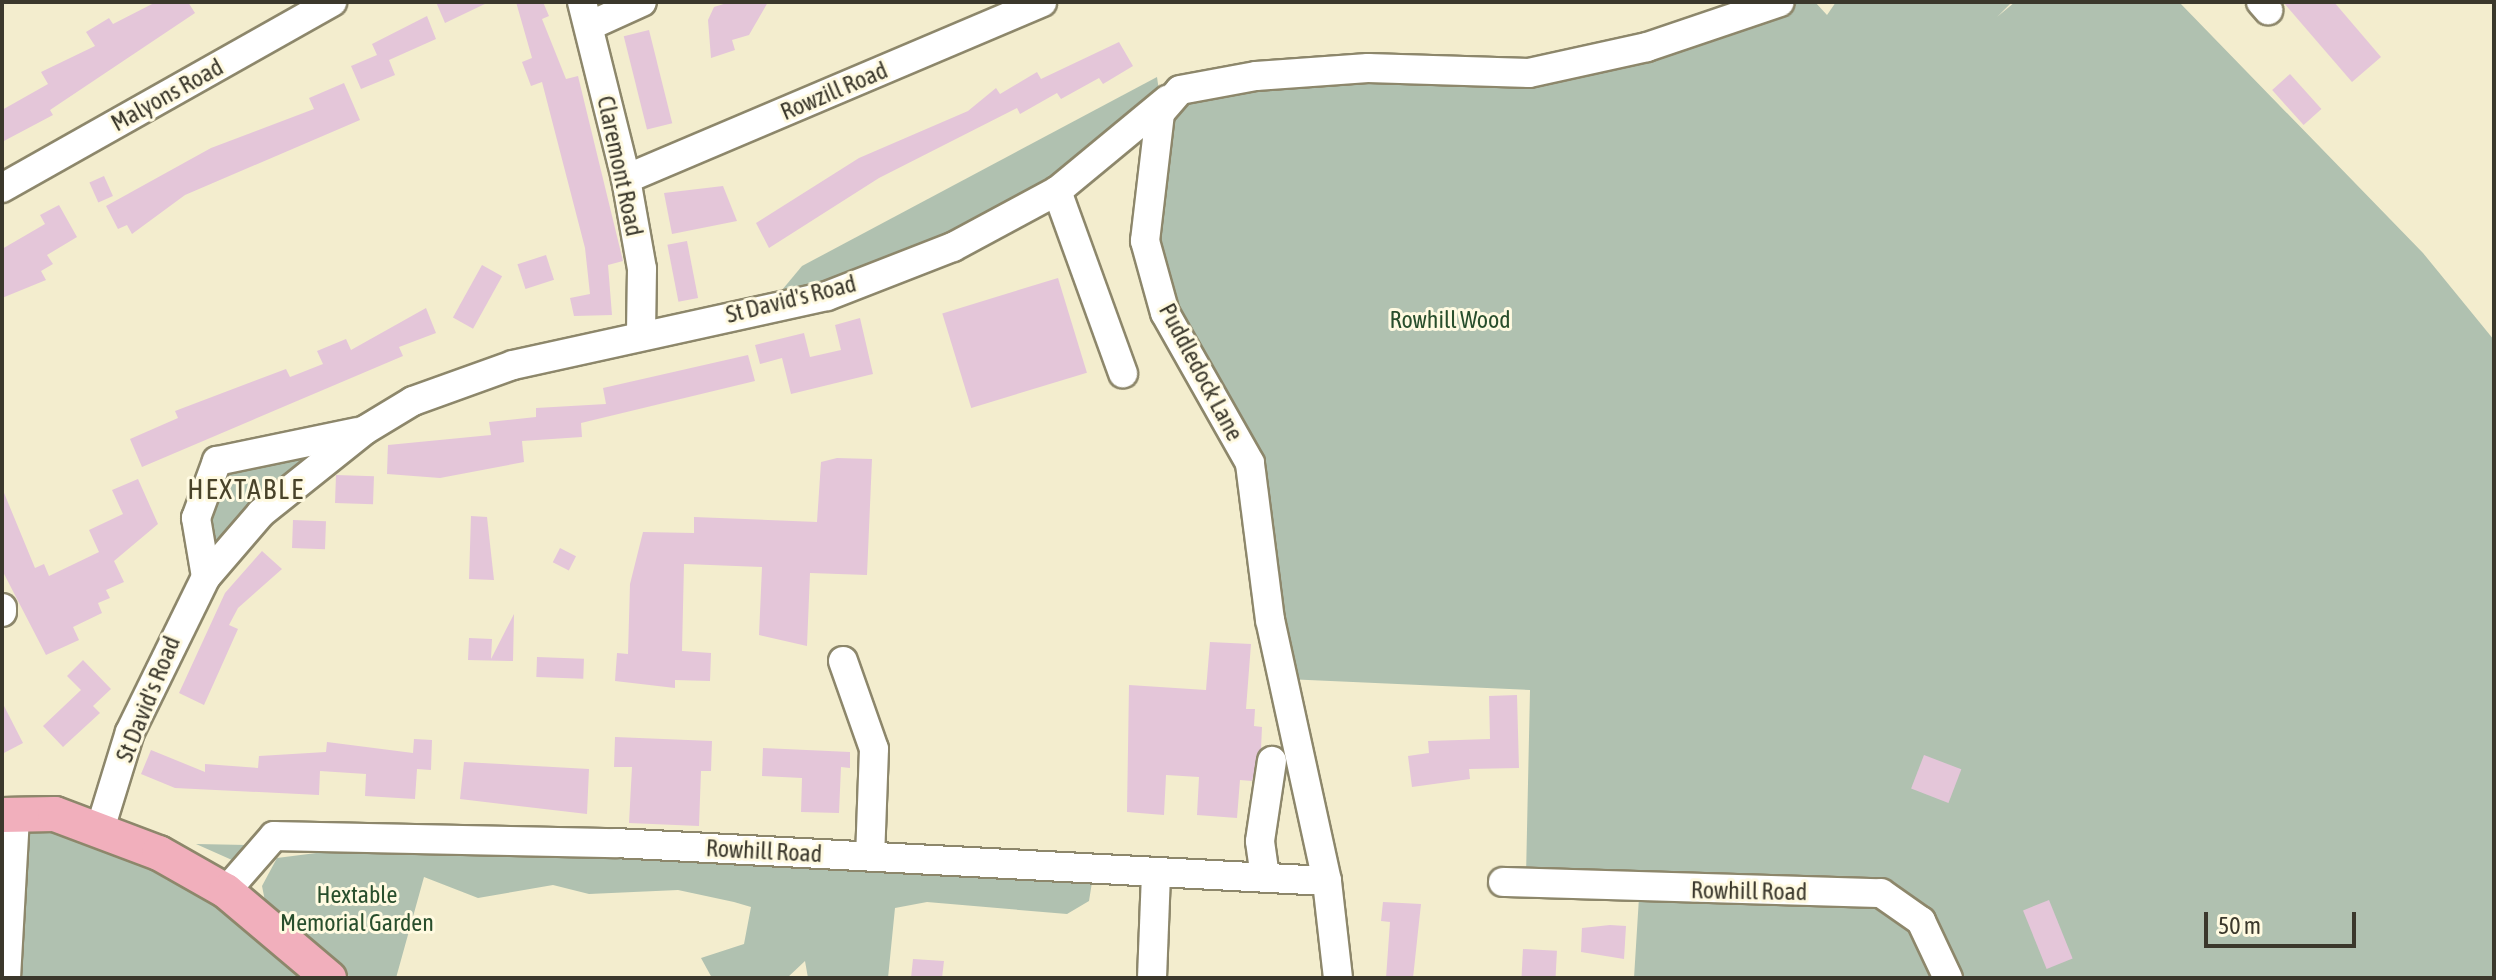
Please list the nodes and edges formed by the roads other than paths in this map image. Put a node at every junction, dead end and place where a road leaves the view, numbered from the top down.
1 (332, 2) edge
2 (642, 2) edge
3 (1042, 2) edge
4 (1780, 2) edge
5 (585, 14) edge
6 (1180, 90) junction
7 (626, 179) junction
8 (2, 188) edge
9 (1057, 191) junction
10 (641, 333) junction
11 (1123, 373) dead end
12 (365, 430) junction
13 (206, 577) junction
14 (843, 661) dead end
15 (1272, 761) dead end
16 (8, 816) edge
17 (101, 826) junction
18 (870, 856) junction
19 (1156, 872) junction
20 (1265, 877) junction
21 (1327, 881) junction
22 (1503, 882) dead end
23 (226, 891) junction
24 (6, 978) edge
25 (329, 978) edge
26 (1152, 978) edge
27 (1338, 978) edge
28 (1948, 978) edge

1 - 8 street, Malyons Road
2 - 5 street
3 - 7 street, Rowzill Road
4 - 6 street
5 - 7 street, Claremont Road
6 - 9 street, St David's Road
6 - 21 street, Puddledock Lane
7 - 10 street, Claremont Road
9 - 10 street, St David's Road
9 - 11 street
10 - 12 street, St David's Road
12 - 13 street, St David's Road
12 - 13 street, St David's Road
13 - 17 street, St David's Road
14 - 18 street
15 - 20 street
16 - 17 main road
16 - 24 street
17 - 23 main road
18 - 19 street, Rowhill Road
18 - 23 street, Rowhill Road
19 - 20 street, Rowhill Road
19 - 26 street
20 - 21 street, Rowhill Road
21 - 27 street, Puddledock Lane
22 - 28 street, Rowhill Road
23 - 25 main road

